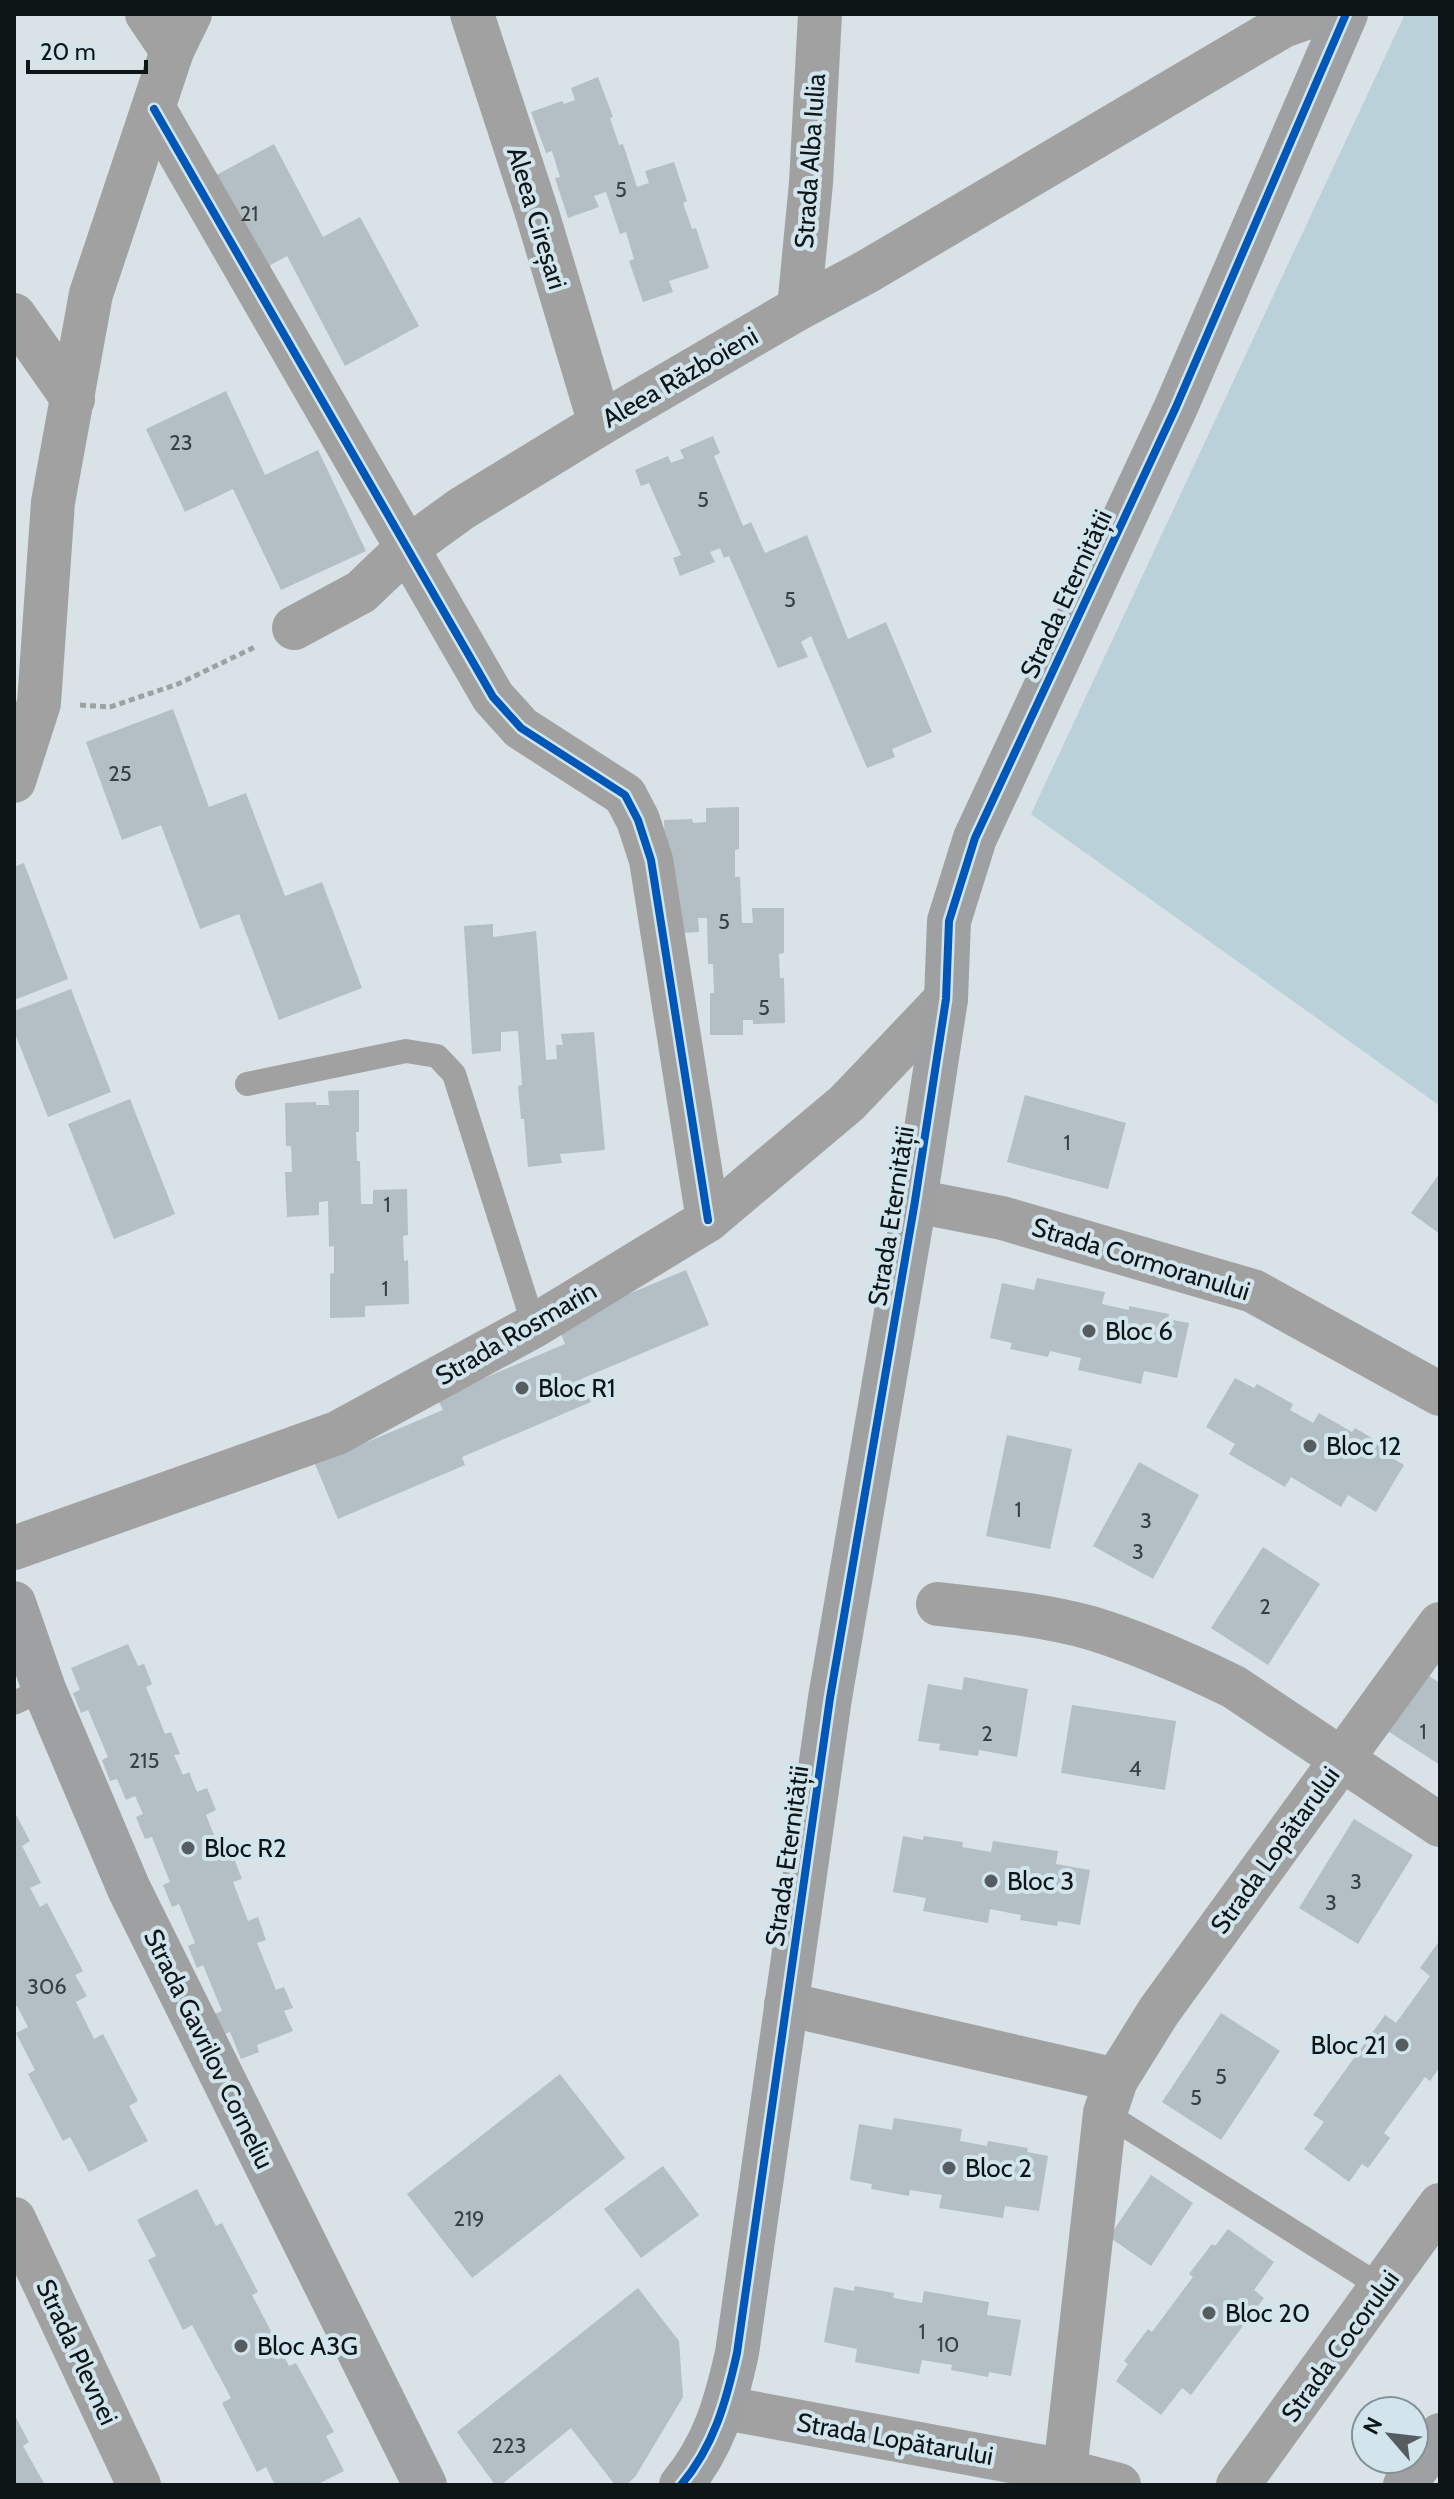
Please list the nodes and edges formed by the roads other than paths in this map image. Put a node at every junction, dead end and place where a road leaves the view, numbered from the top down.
1 (147, 14) edge
2 (472, 14) edge
3 (820, 14) edge
4 (1317, 14) edge
5 (1346, 14) edge
6 (181, 33) edge
7 (154, 109) junction
8 (799, 308) junction
9 (14, 315) edge
10 (73, 399) junction
11 (600, 424) junction
12 (406, 549) junction
13 (294, 628) road end
14 (14, 781) edge
15 (946, 999) junction
16 (247, 1084) dead end
17 (915, 1201) junction
18 (708, 1220) junction
19 (534, 1326) junction
20 (1440, 1394) edge
21 (14, 1548) edge
22 (14, 1603) edge
23 (938, 1604) dead end
24 (1440, 1624) edge
25 (29, 1696) edge
26 (1342, 1758) junction
27 (1440, 1825) edge
28 (786, 2004) junction
29 (1110, 2097) junction
30 (1440, 2205) edge
31 (14, 2219) edge
32 (1383, 2288) junction
33 (725, 2408) junction
34 (1440, 2435) edge
35 (1065, 2471) junction
36 (421, 2483) edge
37 (139, 2485) edge
38 (681, 2485) edge
39 (1119, 2485) edge
40 (1238, 2485) edge
41 (1405, 2485) edge

1 - 6 street
2 - 11 street, Aleea Cireșari
3 - 8 street, Strada Alba Iulia
4 - 8 street, Aleea Războieni
5 - 15 street, Strada Eternității
6 - 7 street
7 - 10 street
7 - 12 street
8 - 11 street, Aleea Războieni
9 - 10 street
10 - 14 street
11 - 12 street, Aleea Războieni
12 - 13 street, Aleea Războieni
12 - 18 street
15 - 17 street, Strada Eternității
15 - 18 street, Strada Rosmarin
16 - 19 lane
17 - 20 street, Strada Cormoranului
17 - 28 street, Strada Eternității
18 - 19 street, Strada Rosmarin
19 - 21 street, Strada Rosmarin
22 - 25 street, Strada Gavrilov Corneliu
23 - 26 street
24 - 26 street, Strada Lopătarului
25 - 36 street, Strada Gavrilov Corneliu
26 - 27 street
26 - 29 street, Strada Lopătarului
28 - 29 street
28 - 33 street, Strada Eternității
29 - 32 lane
29 - 35 street, Strada Lopătarului
30 - 32 street, Strada Cocorului
31 - 37 street, Strada Plevnei
32 - 40 street, Strada Cocorului
33 - 35 street, Strada Lopătarului
33 - 38 street, Strada Eternității
34 - 41 street
35 - 39 street, Strada Lopătarului

